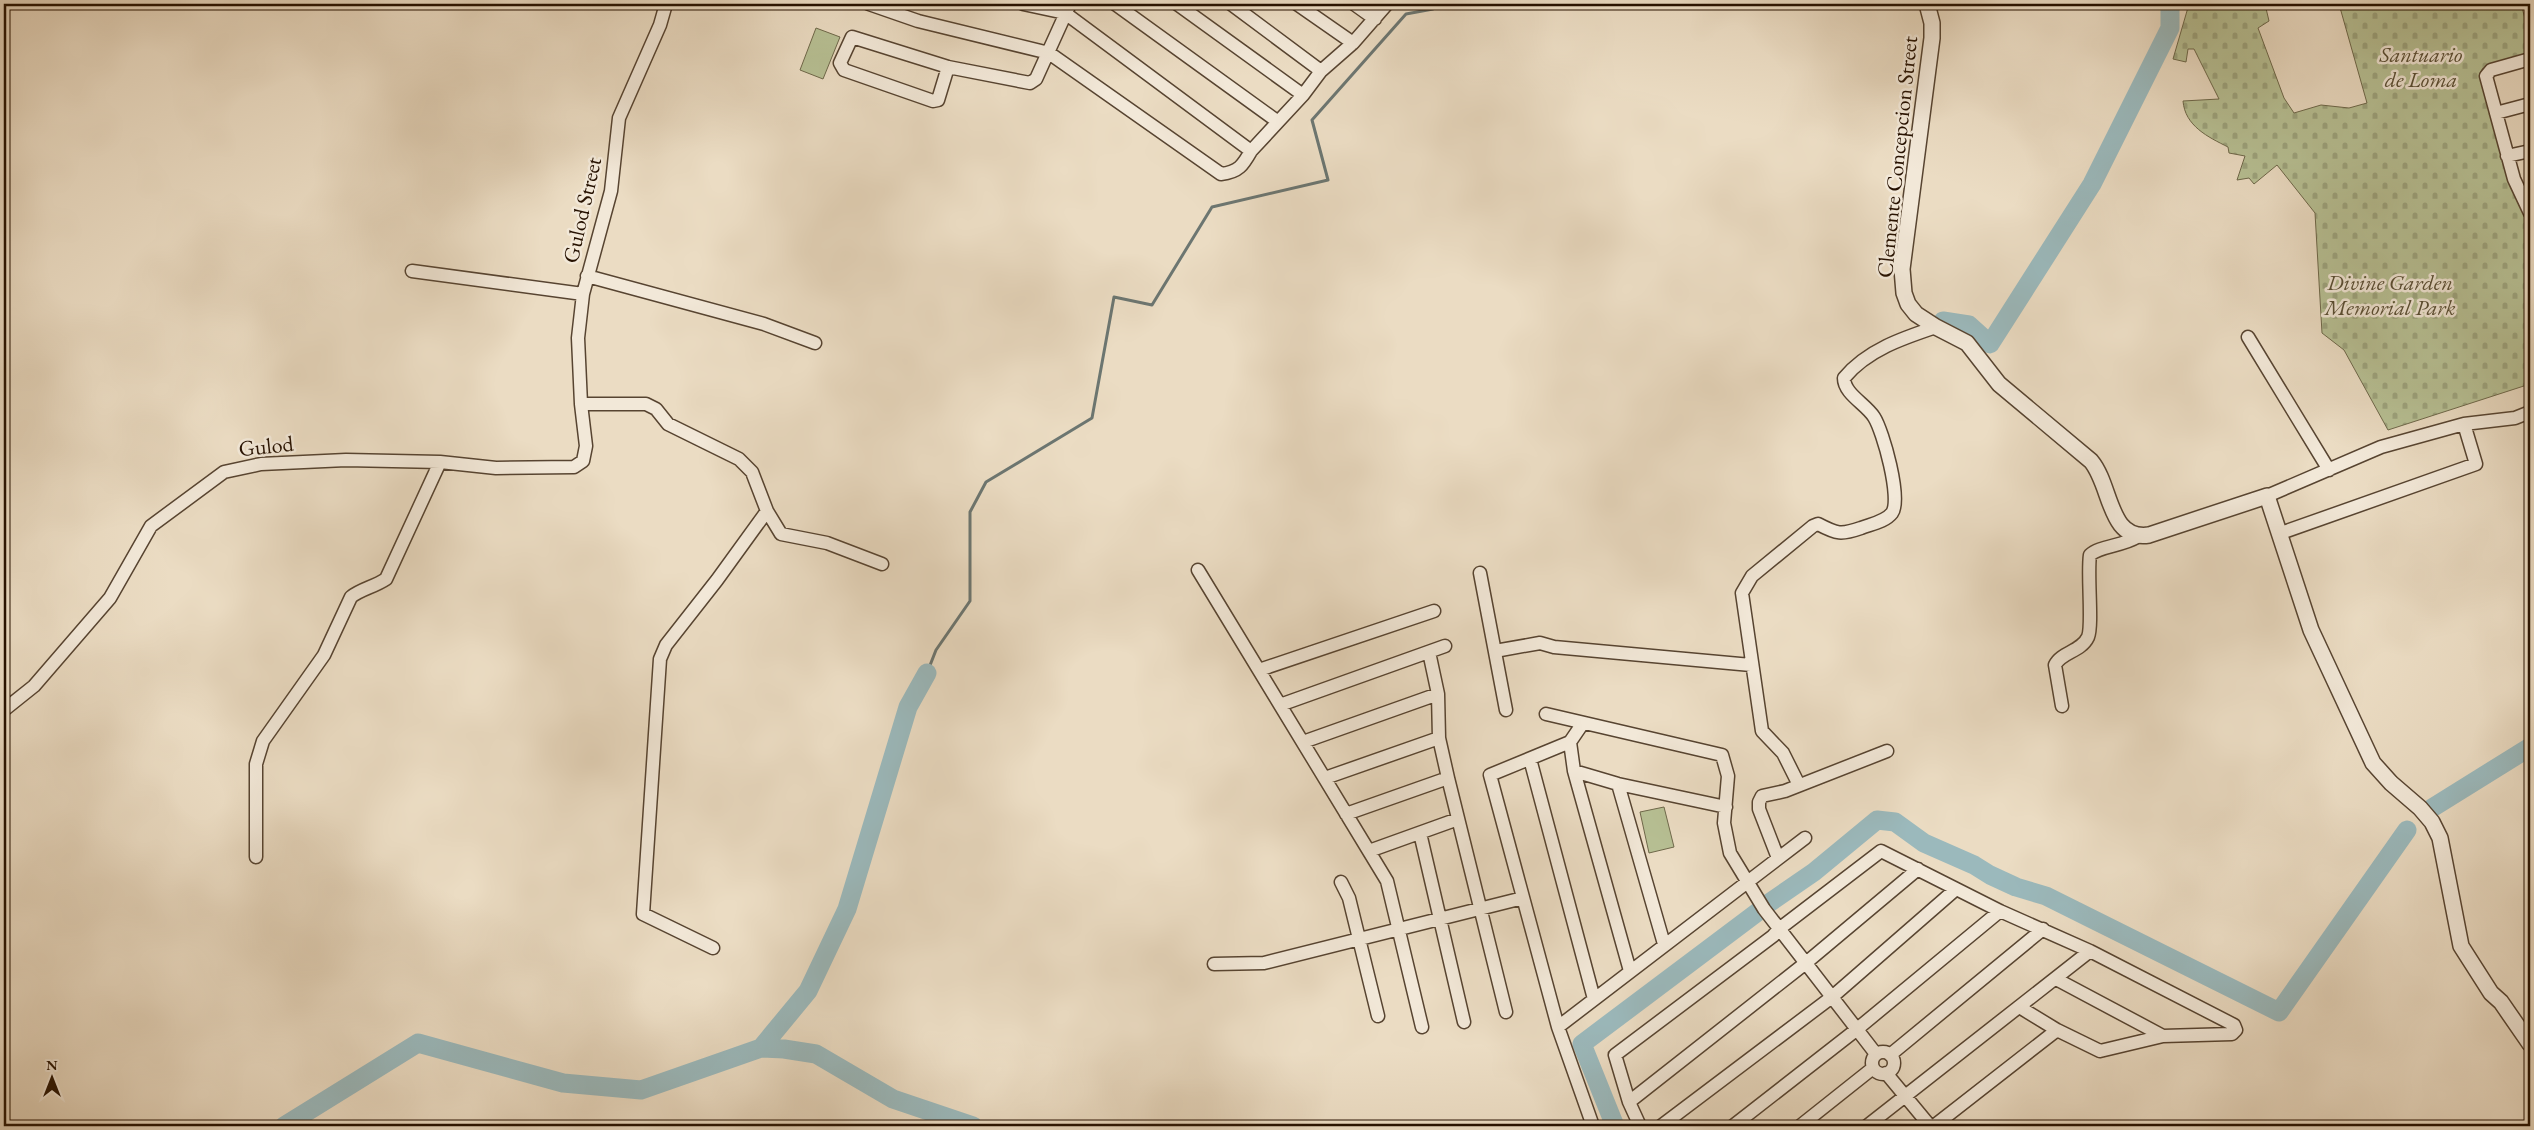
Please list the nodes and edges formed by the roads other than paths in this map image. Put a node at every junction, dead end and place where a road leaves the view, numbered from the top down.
1 (666, 4) edge
2 (869, 4) edge
3 (1023, 4) edge
4 (1116, 4) edge
5 (1177, 4) edge
6 (1231, 4) edge
7 (1297, 4) edge
8 (1354, 4) edge
9 (1387, 4) edge
10 (1927, 4) edge
11 (1068, 9) edge
12 (1375, 19) junction
13 (1353, 43) junction
14 (1049, 53) junction
15 (2530, 60) edge
16 (948, 67) junction
17 (1321, 71) junction
18 (1303, 95) junction
19 (2530, 104) edge
20 (2496, 113) junction
21 (1277, 121) junction
22 (1251, 151) junction
23 (2530, 151) edge
24 (2507, 156) junction
25 (2527, 200) edge
26 (2530, 213) edge
27 (412, 271) dead end
28 (587, 276) junction
29 (583, 294) junction
30 (1936, 327) junction
31 (2248, 337) dead end
32 (814, 344) dead end
33 (581, 404) junction
34 (2530, 412) edge
35 (2464, 424) junction
36 (440, 462) junction
37 (2329, 470) junction
38 (2267, 496) junction
39 (768, 511) junction
40 (2281, 533) junction
41 (2137, 537) junction
42 (882, 564) dead end
43 (1198, 570) dead end
44 (1480, 574) dead end
45 (1434, 611) dead end
46 (1445, 646) dead end
47 (1495, 651) junction
48 (1428, 652) junction
49 (1751, 665) junction
50 (1259, 670) junction
51 (1438, 694) junction
52 (1280, 705) junction
53 (2062, 706) dead end
54 (4, 710) edge
55 (1506, 710) dead end
56 (1546, 714) dead end
57 (1584, 723) junction
58 (1439, 738) junction
59 (1303, 742) junction
60 (1570, 742) junction
61 (1887, 751) dead end
62 (1530, 759) junction
63 (1574, 771) junction
64 (1324, 778) junction
65 (1448, 778) junction
66 (1618, 784) junction
67 (1799, 785) junction
68 (1726, 807) junction
69 (1346, 814) junction
70 (1458, 819) junction
71 (1420, 832) junction
72 (1805, 838) dead end
73 (1369, 850) junction
74 (256, 857) dead end
75 (1778, 858) junction
76 (1918, 869) junction
77 (1746, 881) junction
78 (1341, 882) dead end
79 (1956, 889) junction
80 (1524, 898) junction
81 (1480, 909) junction
82 (2000, 911) junction
83 (1440, 919) junction
84 (1779, 929) junction
85 (2043, 929) junction
86 (1399, 930) junction
87 (1359, 940) junction
88 (1664, 944) junction
89 (712, 948) dead end
90 (2090, 951) junction
91 (1807, 962) junction
92 (1214, 964) dead end
93 (1630, 971) junction
94 (2056, 980) junction
95 (1832, 997) junction
96 (1594, 999) junction
97 (2021, 1008) junction
98 (1506, 1012) dead end
99 (1378, 1016) dead end
100 (1464, 1022) dead end
101 (1422, 1027) dead end
102 (1558, 1027) junction
103 (1856, 1030) junction
104 (2057, 1030) junction
105 (2163, 1036) junction
106 (2530, 1044) edge
107 (1876, 1054) junction
108 (1890, 1054) junction
109 (1873, 1068) junction
110 (1886, 1073) junction
111 (1906, 1095) junction
112 (1629, 1102) junction
113 (1593, 1126) edge
114 (1640, 1126) edge
115 (1661, 1126) edge
116 (1733, 1126) edge
117 (1800, 1126) edge
118 (1866, 1126) edge
119 (1930, 1126) edge
120 (1934, 1126) edge

1 - 28 street, Gulod Street
2 - 14 street
3 - 11 street
4 - 21 street
5 - 18 street
6 - 17 street
7 - 13 street
8 - 12 street
9 - 12 street
10 - 30 street, Clemente Concepcion Street
11 - 14 street
11 - 22 street
12 - 13 street
13 - 17 street
14 - 16 street
14 - 22 street
15 - 20 street
16 - 16 street
17 - 18 street
18 - 21 street
19 - 20 street
20 - 24 street
21 - 22 street
23 - 24 street
24 - 25 street
25 - 26 street
27 - 29 street
28 - 29 street, Gulod Street
28 - 32 street
29 - 33 street, Gulod Street
30 - 41 street, Clemente Concepcion Street
30 - 49 street
31 - 37 street
33 - 36 street, Gulod
33 - 39 street
34 - 35 street
35 - 37 street
35 - 40 street
36 - 54 street, Gulod
36 - 74 street
37 - 38 street
38 - 40 street
38 - 41 street
39 - 42 street
39 - 89 street
40 - 106 street
41 - 53 street
43 - 50 street
44 - 47 street
45 - 50 street
46 - 48 street
47 - 49 street
47 - 55 street
48 - 51 street
48 - 52 street
49 - 67 street
50 - 52 street
51 - 58 street
51 - 59 street
52 - 59 street
56 - 57 street
57 - 60 street
57 - 68 street
58 - 64 street
58 - 65 street
59 - 64 street
60 - 62 street
60 - 63 street
61 - 67 street
62 - 80 street
62 - 96 street
63 - 66 street
63 - 93 street
64 - 69 street
65 - 69 street
65 - 70 street
66 - 68 street
66 - 88 street
67 - 75 street
68 - 77 street
69 - 73 street
70 - 71 street
70 - 81 street
71 - 73 street
71 - 83 street
72 - 75 street
73 - 86 street
75 - 77 street
76 - 79 street
76 - 84 street
76 - 91 street
77 - 84 street
77 - 88 street
78 - 87 street
79 - 82 street
79 - 95 street
80 - 81 street
80 - 102 street
81 - 83 street
81 - 98 street
82 - 85 street
82 - 103 street
83 - 86 street
83 - 100 street
84 - 91 street
84 - 112 street
85 - 90 street
85 - 108 street
86 - 87 street
86 - 101 street
87 - 92 street
87 - 99 street
88 - 93 street
90 - 94 street
90 - 105 street
91 - 95 street
91 - 112 street
93 - 96 street
94 - 97 street
94 - 105 street
95 - 103 street
95 - 115 street
96 - 102 street
97 - 104 street
97 - 111 street
102 - 113 street
103 - 107 street
103 - 116 street
104 - 105 street
104 - 120 street
107 - 108 street
107 - 109 street
108 - 110 street
109 - 110 street
109 - 117 street
110 - 111 street
111 - 118 street
111 - 119 street
112 - 114 street

